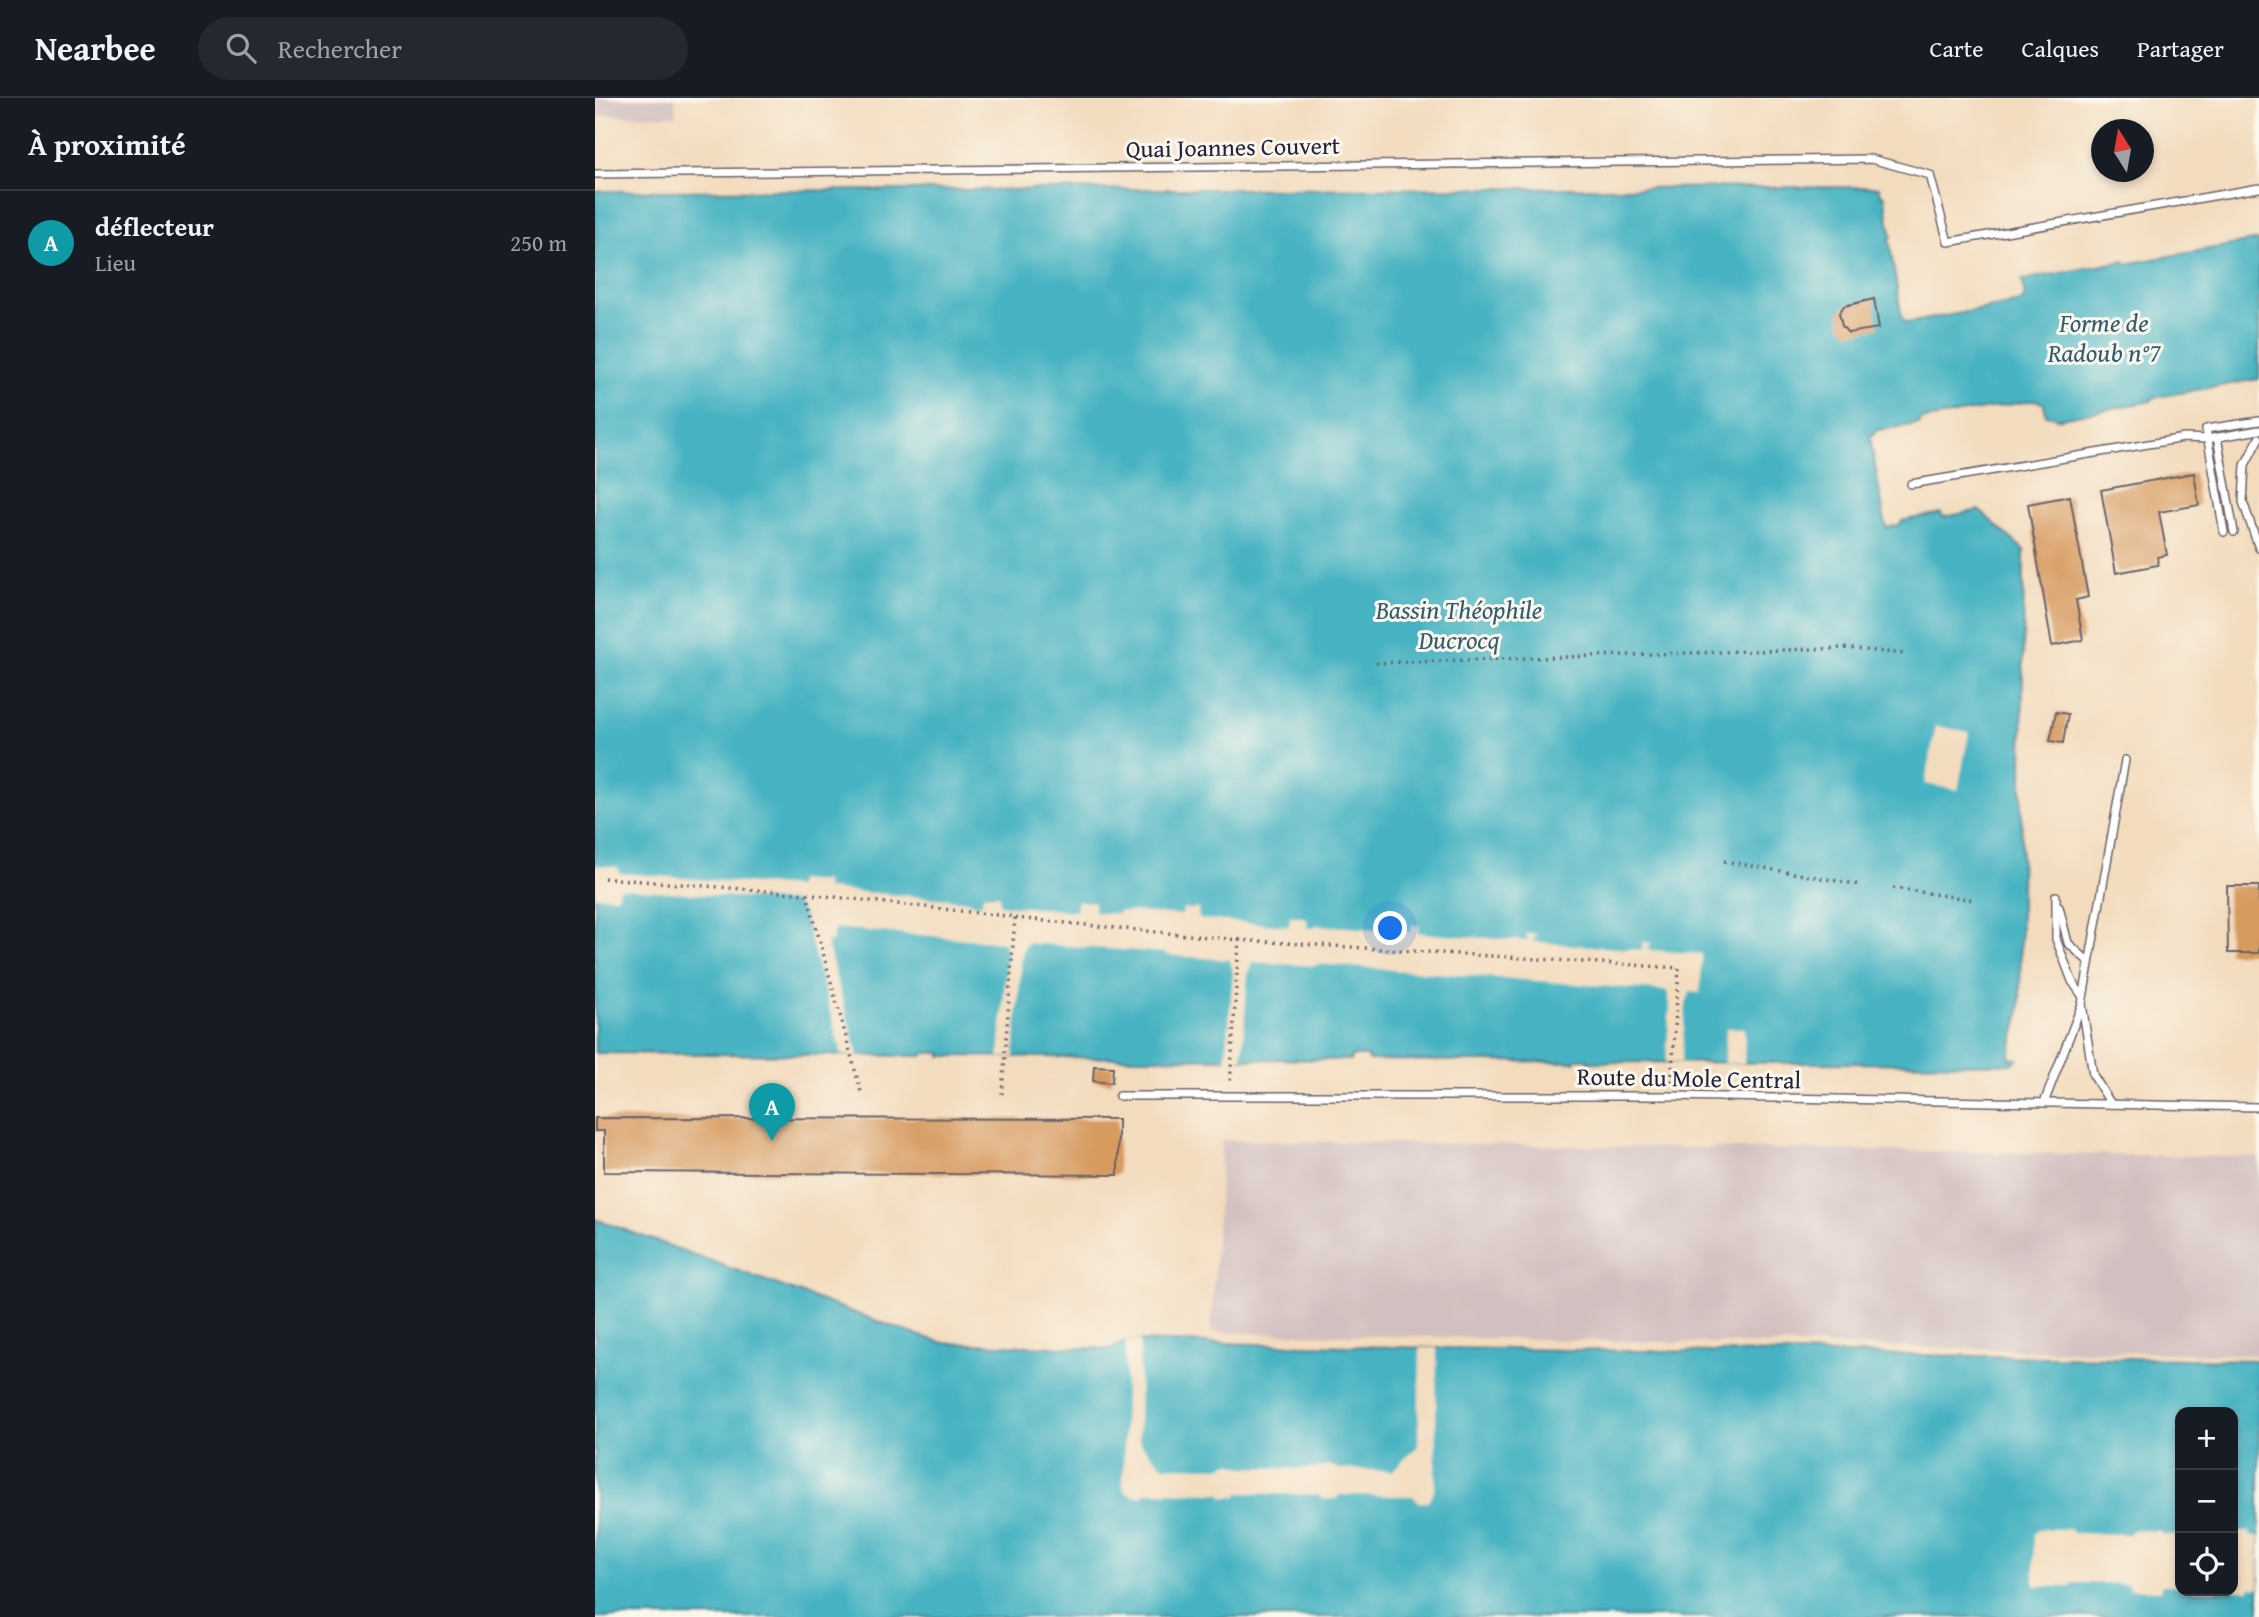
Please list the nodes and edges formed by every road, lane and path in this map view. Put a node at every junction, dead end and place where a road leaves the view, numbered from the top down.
1 (595, 174) edge
2 (2259, 188) edge
3 (2259, 421) edge
4 (2206, 429) junction
5 (2259, 430) edge
6 (2217, 437) junction
7 (2184, 438) junction
8 (2259, 438) edge
9 (2207, 439) junction
10 (1911, 484) dead end
11 (2224, 532) dead end
12 (2234, 532) dead end
13 (2259, 548) edge
14 (1906, 654) dead end
15 (1375, 663) dead end
16 (2125, 760) dead end
17 (1724, 861) dead end
18 (604, 878) dead end
19 (1861, 885) dead end
20 (1893, 888) dead end
21 (807, 894) junction
22 (1974, 901) dead end
23 (1015, 918) junction
24 (1239, 940) junction
25 (2089, 962) junction
26 (2082, 1001) junction
27 (1231, 1068) dead end
28 (861, 1092) dead end
29 (1002, 1094) dead end
30 (1119, 1096) dead end
31 (1670, 1096) junction
32 (2044, 1103) junction
33 (2111, 1104) junction
34 (2259, 1107) edge

1 - 2 lane, Quai Joannes Couvert
3 - 4 lane
4 - 7 lane
4 - 9 lane
5 - 6 lane
6 - 9 lane
6 - 12 lane
7 - 9 lane
7 - 10 lane
8 - 13 lane
9 - 11 lane
14 - 15 path
16 - 25 lane
17 - 19 path
18 - 21 path
20 - 22 path
21 - 23 path
21 - 28 path
23 - 24 path
23 - 29 path
24 - 27 path
24 - 31 path
25 - 26 lane
25 - 26 lane
26 - 32 lane
26 - 33 lane
30 - 31 lane, Route du Mole Central
31 - 32 lane, Route du Mole Central
32 - 33 lane, Route du Mole Central
33 - 34 lane, Route du Mole Central

